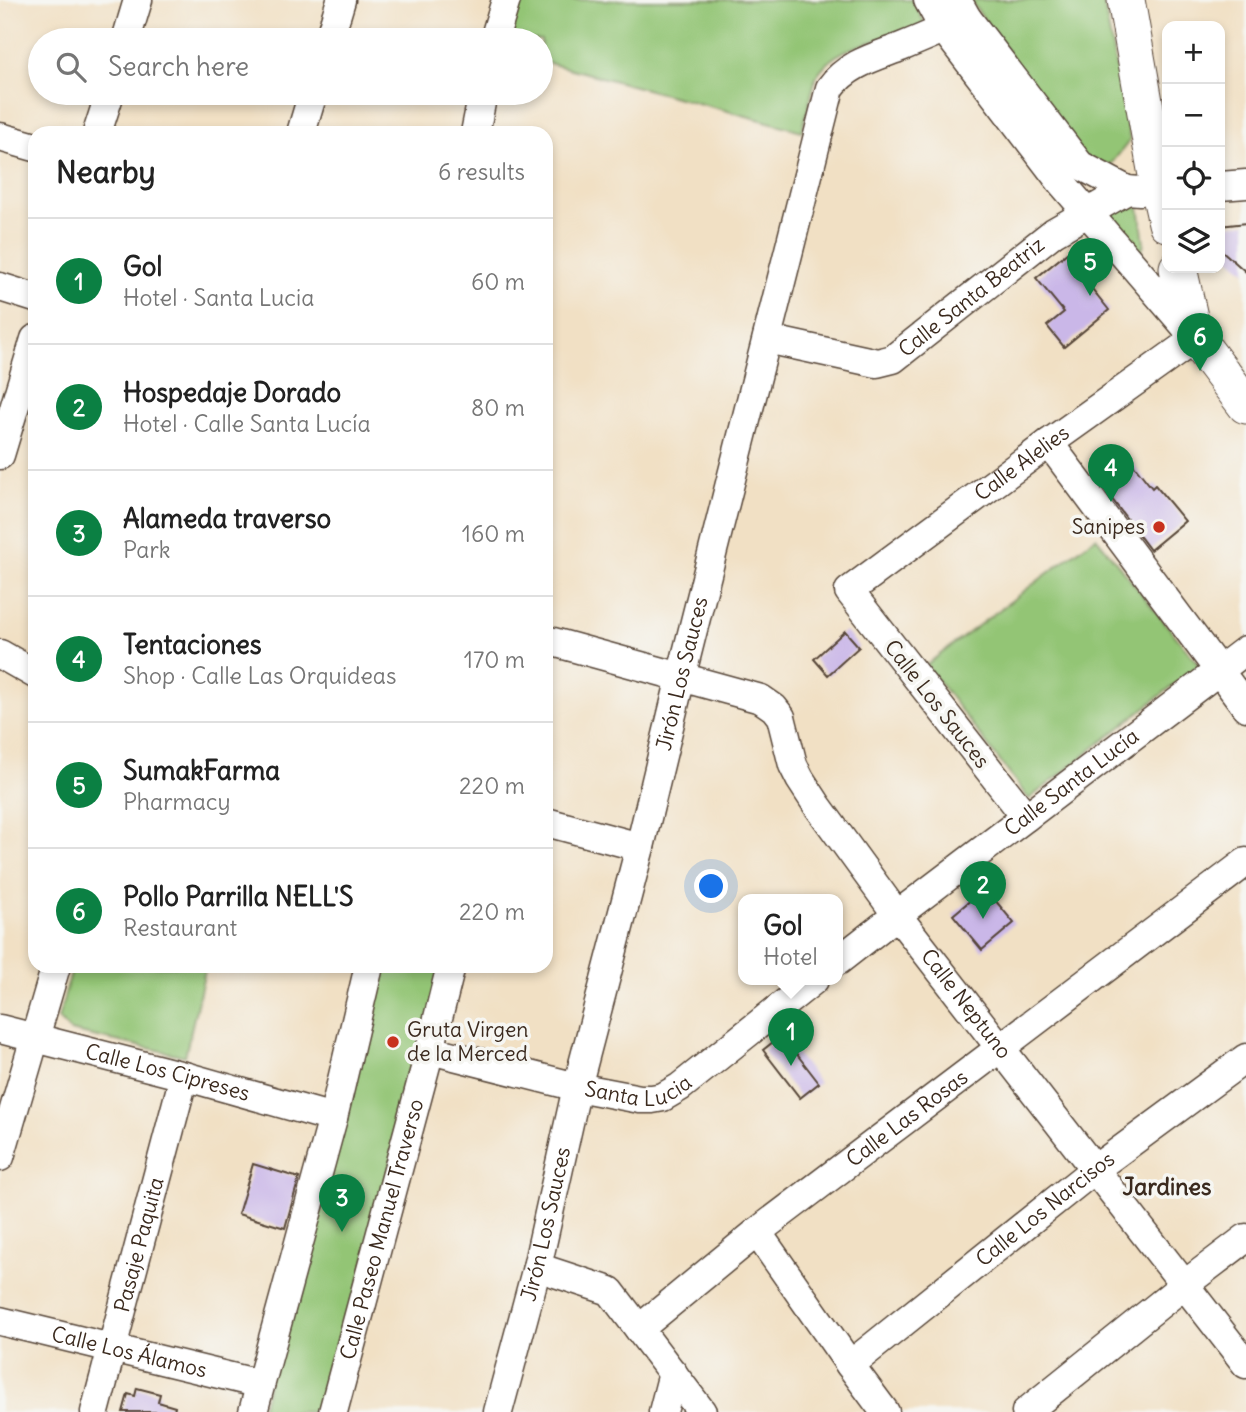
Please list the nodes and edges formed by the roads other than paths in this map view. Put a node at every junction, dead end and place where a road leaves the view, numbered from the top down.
1 (138, 0) edge
2 (341, 0) edge
3 (506, 0) edge
4 (929, 0) edge
5 (1126, 0) edge
6 (956, 16) edge
7 (130, 28) edge
8 (333, 28) edge
9 (498, 28) edge
10 (106, 105) edge
11 (309, 105) edge
12 (481, 105) edge
13 (99, 126) edge
14 (303, 126) edge
15 (476, 126) edge
16 (0, 137) edge
17 (28, 145) edge
18 (1246, 184) edge
19 (1225, 186) edge
20 (1155, 199) edge
21 (1087, 214) junction
22 (1179, 273) edge
23 (0, 288) edge
24 (28, 296) edge
25 (1194, 336) junction
26 (767, 339) junction
27 (28, 362) edge
28 (1246, 405) edge
29 (1049, 443) junction
30 (0, 455) edge
31 (849, 591) joint
32 (553, 642) edge
33 (1246, 650) edge
34 (0, 654) edge
35 (28, 670) edge
36 (1219, 671) junction
37 (681, 677) junction
38 (1246, 707) edge
39 (1026, 817) junction
40 (553, 824) edge
41 (640, 847) junction
42 (1246, 862) edge
43 (897, 915) junction
44 (843, 957) edge
45 (54, 973) edge
46 (367, 973) edge
47 (449, 973) edge
48 (808, 985) edge
49 (0, 1029) edge
50 (34, 1038) junction
51 (1000, 1047) junction
52 (430, 1050) junction
53 (1246, 1058) edge
54 (184, 1076) junction
55 (577, 1087) junction
56 (333, 1118) junction
57 (0, 1157) edge
58 (1095, 1169) junction
59 (757, 1232) junction
60 (1246, 1238) edge
61 (537, 1267) junction
62 (1184, 1285) junction
63 (0, 1321) edge
64 (639, 1329) junction
65 (112, 1348) junction
66 (1246, 1364) edge
67 (850, 1366) junction
68 (673, 1373) junction
69 (260, 1384) junction
70 (341, 1410) edge
71 (95, 1412) edge
72 (253, 1412) edge
73 (498, 1412) edge
74 (663, 1412) edge
75 (702, 1412) edge
76 (885, 1412) edge
77 (1026, 1412) edge

1 - 7 street
2 - 8 street
3 - 9 street
4 - 6 street
5 - 20 main road
6 - 20 street
6 - 21 street
6 - 26 street, Jirón Los Sauces
10 - 13 street
11 - 14 street
12 - 15 street
16 - 17 street
18 - 19 street
20 - 21 street, Calle Santa Beatriz
21 - 25 street
21 - 26 street, Calle Santa Beatriz
22 - 25 main road
23 - 24 street
25 - 28 main road
25 - 29 street, Calle Alelies
26 - 37 street, Jirón Los Sauces
27 - 30 street
29 - 31 street, Calle Alelies
29 - 36 street
31 - 39 street, Calle Los Sauces
32 - 37 street
33 - 36 street, Calle Santa Lucía
34 - 35 street
36 - 38 street
36 - 39 street, Calle Santa Lucía
37 - 41 street, Jirón Los Sauces
37 - 43 street, Calle Neptuno
39 - 43 street, Calle Santa Lucía
40 - 41 street
41 - 55 street, Jirón Los Sauces
42 - 51 street, Calle Las Rosas
43 - 44 street
43 - 51 street, Calle Neptuno
45 - 50 street
46 - 56 street
47 - 52 street, Calle Paseo Manuel Traverso
48 - 55 street, Santa Lucia
49 - 50 street, Calle Los Cipreses
50 - 54 street, Calle Los Cipreses
50 - 57 street
51 - 58 street, Calle Neptuno
51 - 59 street, Calle Las Rosas
52 - 55 street, Santa Lucia
52 - 70 street, Calle Paseo Manuel Traverso
53 - 58 street, Calle Los Narcisos
54 - 56 street, Calle Los Cipreses
54 - 65 street, Pasaje Paquita
55 - 61 street, Jirón Los Sauces
56 - 69 street
58 - 62 street, Calle Neptuno
58 - 67 street, Calle Los Narcisos
59 - 64 street, Calle Las Rosas
59 - 67 street
60 - 62 street
61 - 64 street
61 - 73 street, Jirón Los Sauces
62 - 66 street, Calle Neptuno
62 - 77 street
63 - 65 street, Calle Los Álamos
64 - 68 street
65 - 69 street, Calle Los Álamos
65 - 71 street, Pasaje Paquita
67 - 76 street
68 - 74 street
68 - 75 street
69 - 72 street

